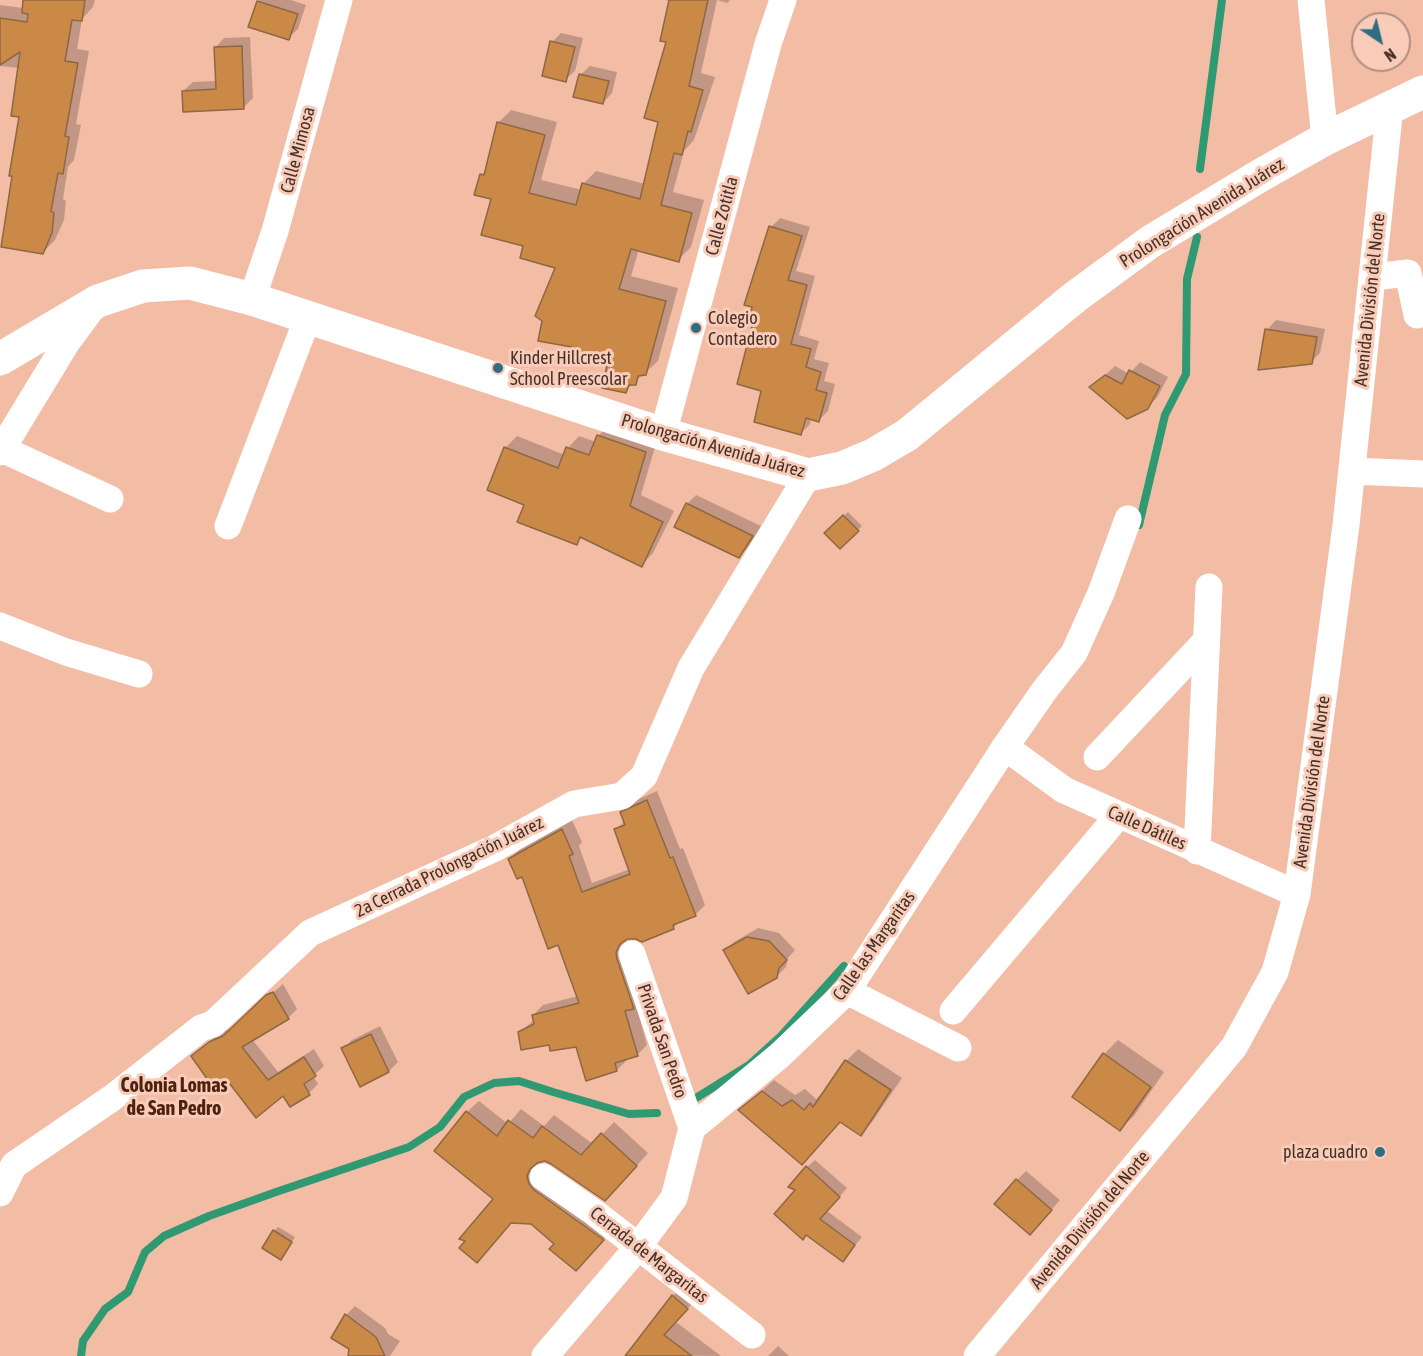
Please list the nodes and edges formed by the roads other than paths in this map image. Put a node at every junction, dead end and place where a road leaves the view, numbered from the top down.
1 (339, 0) edge
2 (783, 0) edge
3 (1311, 0) edge
4 (1423, 92) edge
5 (1390, 106) junction
6 (1325, 139) junction
7 (1373, 276) junction
8 (252, 298) junction
9 (98, 301) junction
10 (1423, 313) edge
11 (308, 317) junction
12 (0, 359) edge
13 (663, 434) junction
14 (1, 450) edge
15 (1352, 471) junction
16 (1423, 474) edge
17 (808, 475) junction
18 (110, 499) dead end
19 (1128, 519) dead end
20 (228, 526) dead end
21 (1209, 587) dead end
22 (0, 626) edge
23 (1206, 641) junction
24 (139, 674) dead end
25 (1005, 747) junction
26 (1097, 757) dead end
27 (1118, 816) junction
28 (1197, 851) junction
29 (1297, 894) junction
30 (632, 954) dead end
31 (847, 991) junction
32 (953, 1011) dead end
33 (958, 1048) dead end
34 (693, 1128) junction
35 (543, 1177) dead end
36 (0, 1193) edge
37 (638, 1247) junction
38 (752, 1335) dead end
39 (545, 1356) edge
40 (977, 1356) edge

1 - 8 street, Calle Mimosa
2 - 13 street, Calle Zotitla
3 - 6 street
4 - 5 street, Prolongación Avenida Juárez
5 - 6 street, Prolongación Avenida Juárez
5 - 7 street, Avenida División del Norte
6 - 17 street, Prolongación Avenida Juárez
7 - 10 street
7 - 15 street, Avenida División del Norte
8 - 9 street, Prolongación Avenida Juárez
8 - 11 street, Prolongación Avenida Juárez
9 - 12 street, Prolongación Avenida Juárez
9 - 14 street
11 - 13 street, Prolongación Avenida Juárez
11 - 20 street
13 - 17 street, Prolongación Avenida Juárez
14 - 18 street
15 - 16 street
15 - 29 street, Avenida División del Norte
17 - 36 street, 2a Cerrada Prolongación Juárez
19 - 25 street, Calle las Margaritas
21 - 23 street
22 - 24 street
23 - 26 street
23 - 28 street
25 - 27 street, Calle Dátiles
25 - 31 street, Calle las Margaritas
27 - 28 street, Calle Dátiles
27 - 32 street
28 - 29 street, Calle Dátiles
29 - 40 street, Avenida División del Norte
30 - 34 street, Privada San Pedro
31 - 33 street
31 - 34 street, Calle las Margaritas
34 - 37 street
35 - 37 street, Cerrada de Margaritas
37 - 38 street, Cerrada de Margaritas
37 - 39 street

